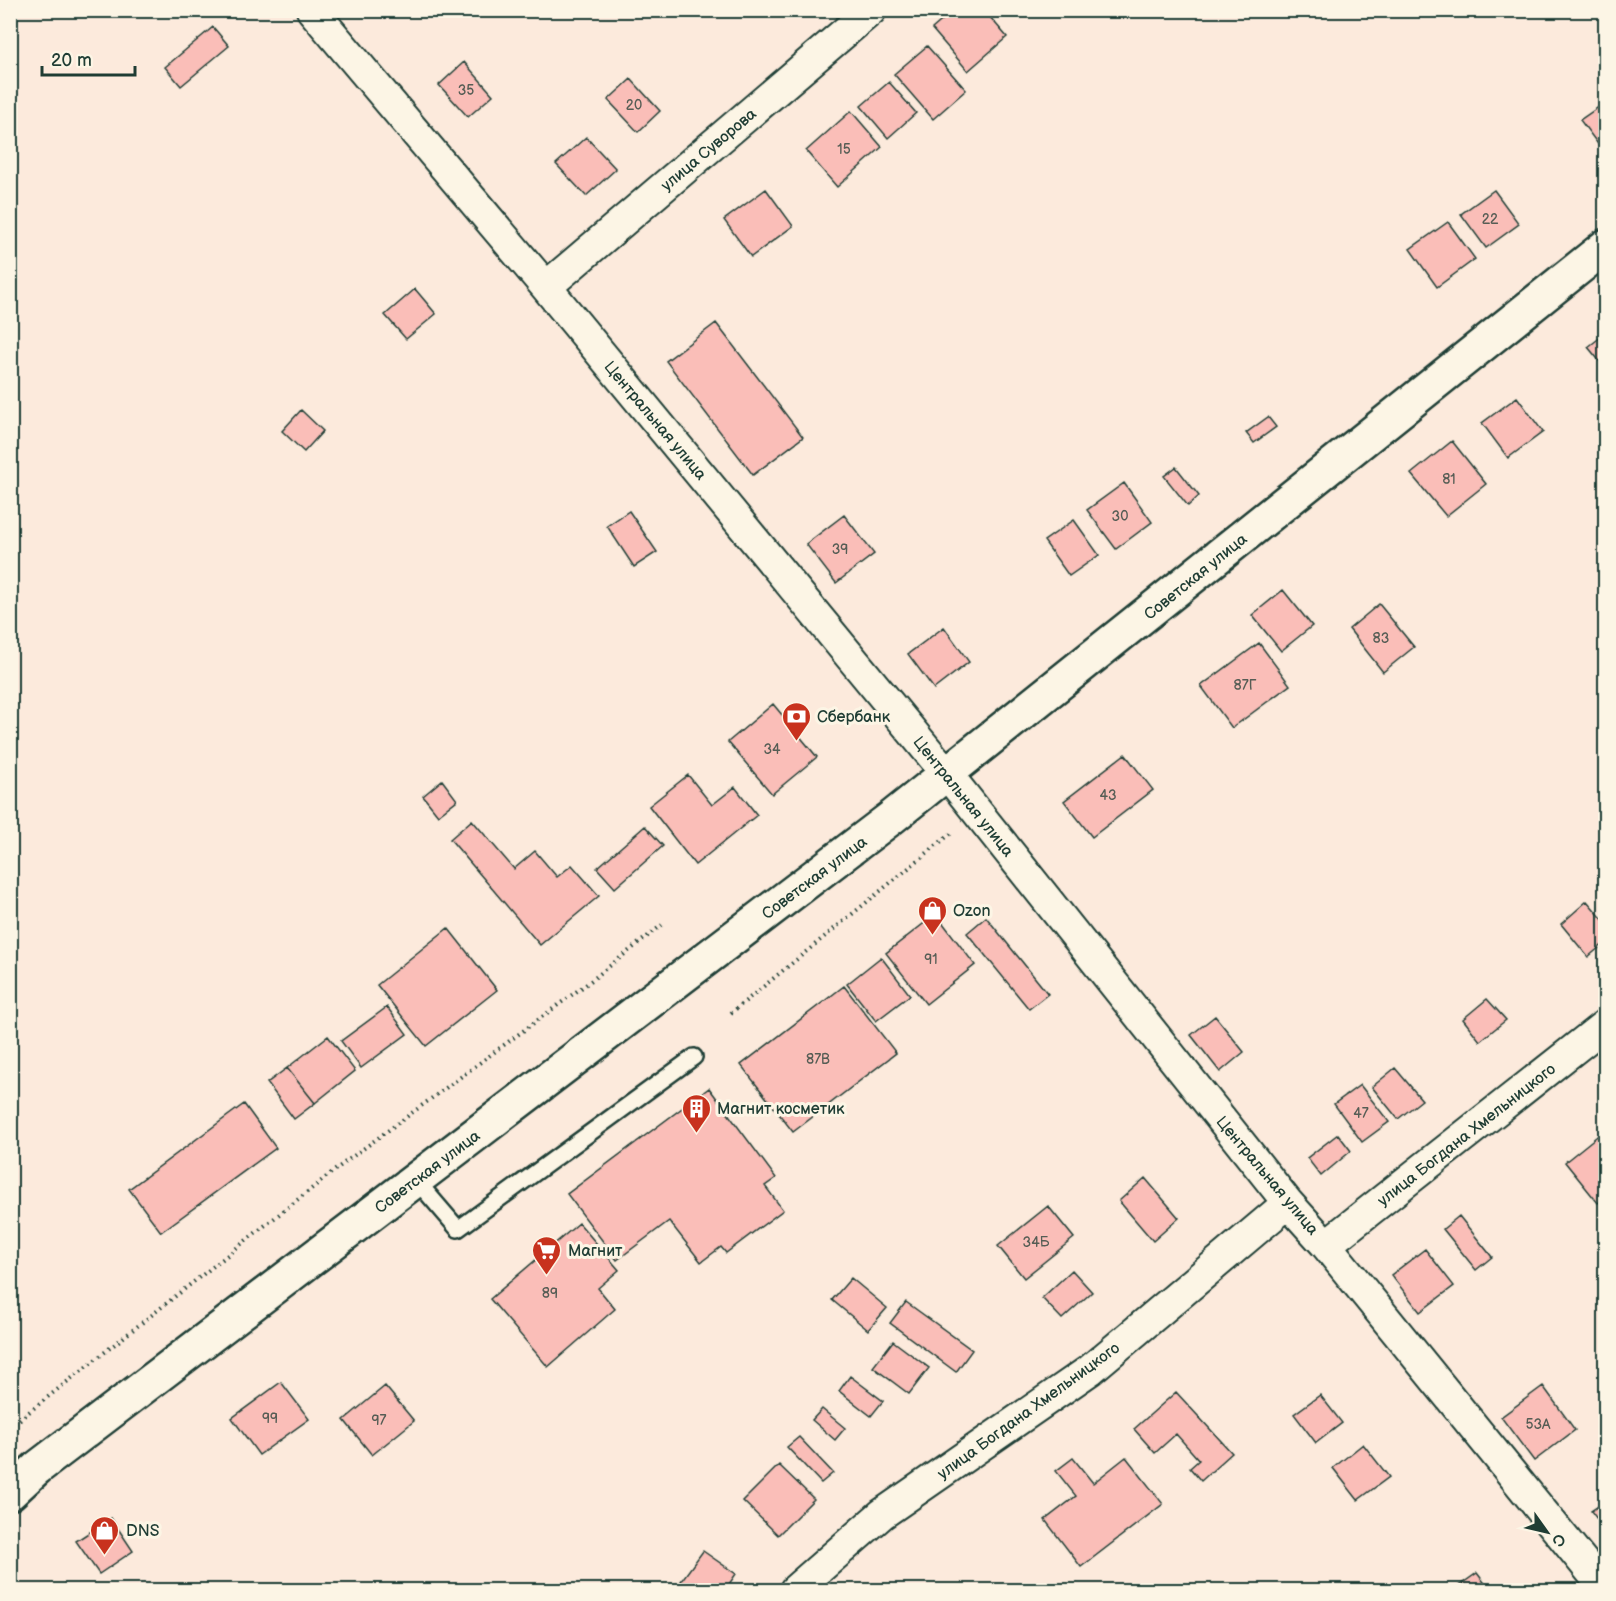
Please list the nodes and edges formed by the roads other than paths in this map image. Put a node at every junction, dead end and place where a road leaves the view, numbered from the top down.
1 (312, 10) edge
2 (871, 10) edge
3 (1605, 246) edge
4 (546, 287) junction
5 (947, 774) junction
6 (1605, 1024) edge
7 (694, 1057) dead end
8 (416, 1180) junction
9 (1288, 1203) junction
10 (1326, 1245) junction
11 (10, 1493) edge
12 (795, 1590) edge
13 (1605, 1590) edge

1 - 4 street, Центральная улица
2 - 4 street, улица Суворова
3 - 5 highway, Советская улица
4 - 5 street, Центральная улица
5 - 8 highway, Советская улица
5 - 9 street, Центральная улица
6 - 10 street, улица Богдана Хмельницкого
7 - 8 lane
8 - 11 highway, Советская улица
9 - 10 street, Центральная улица
9 - 12 street, улица Богдана Хмельницкого
10 - 13 street, Центральная улица

